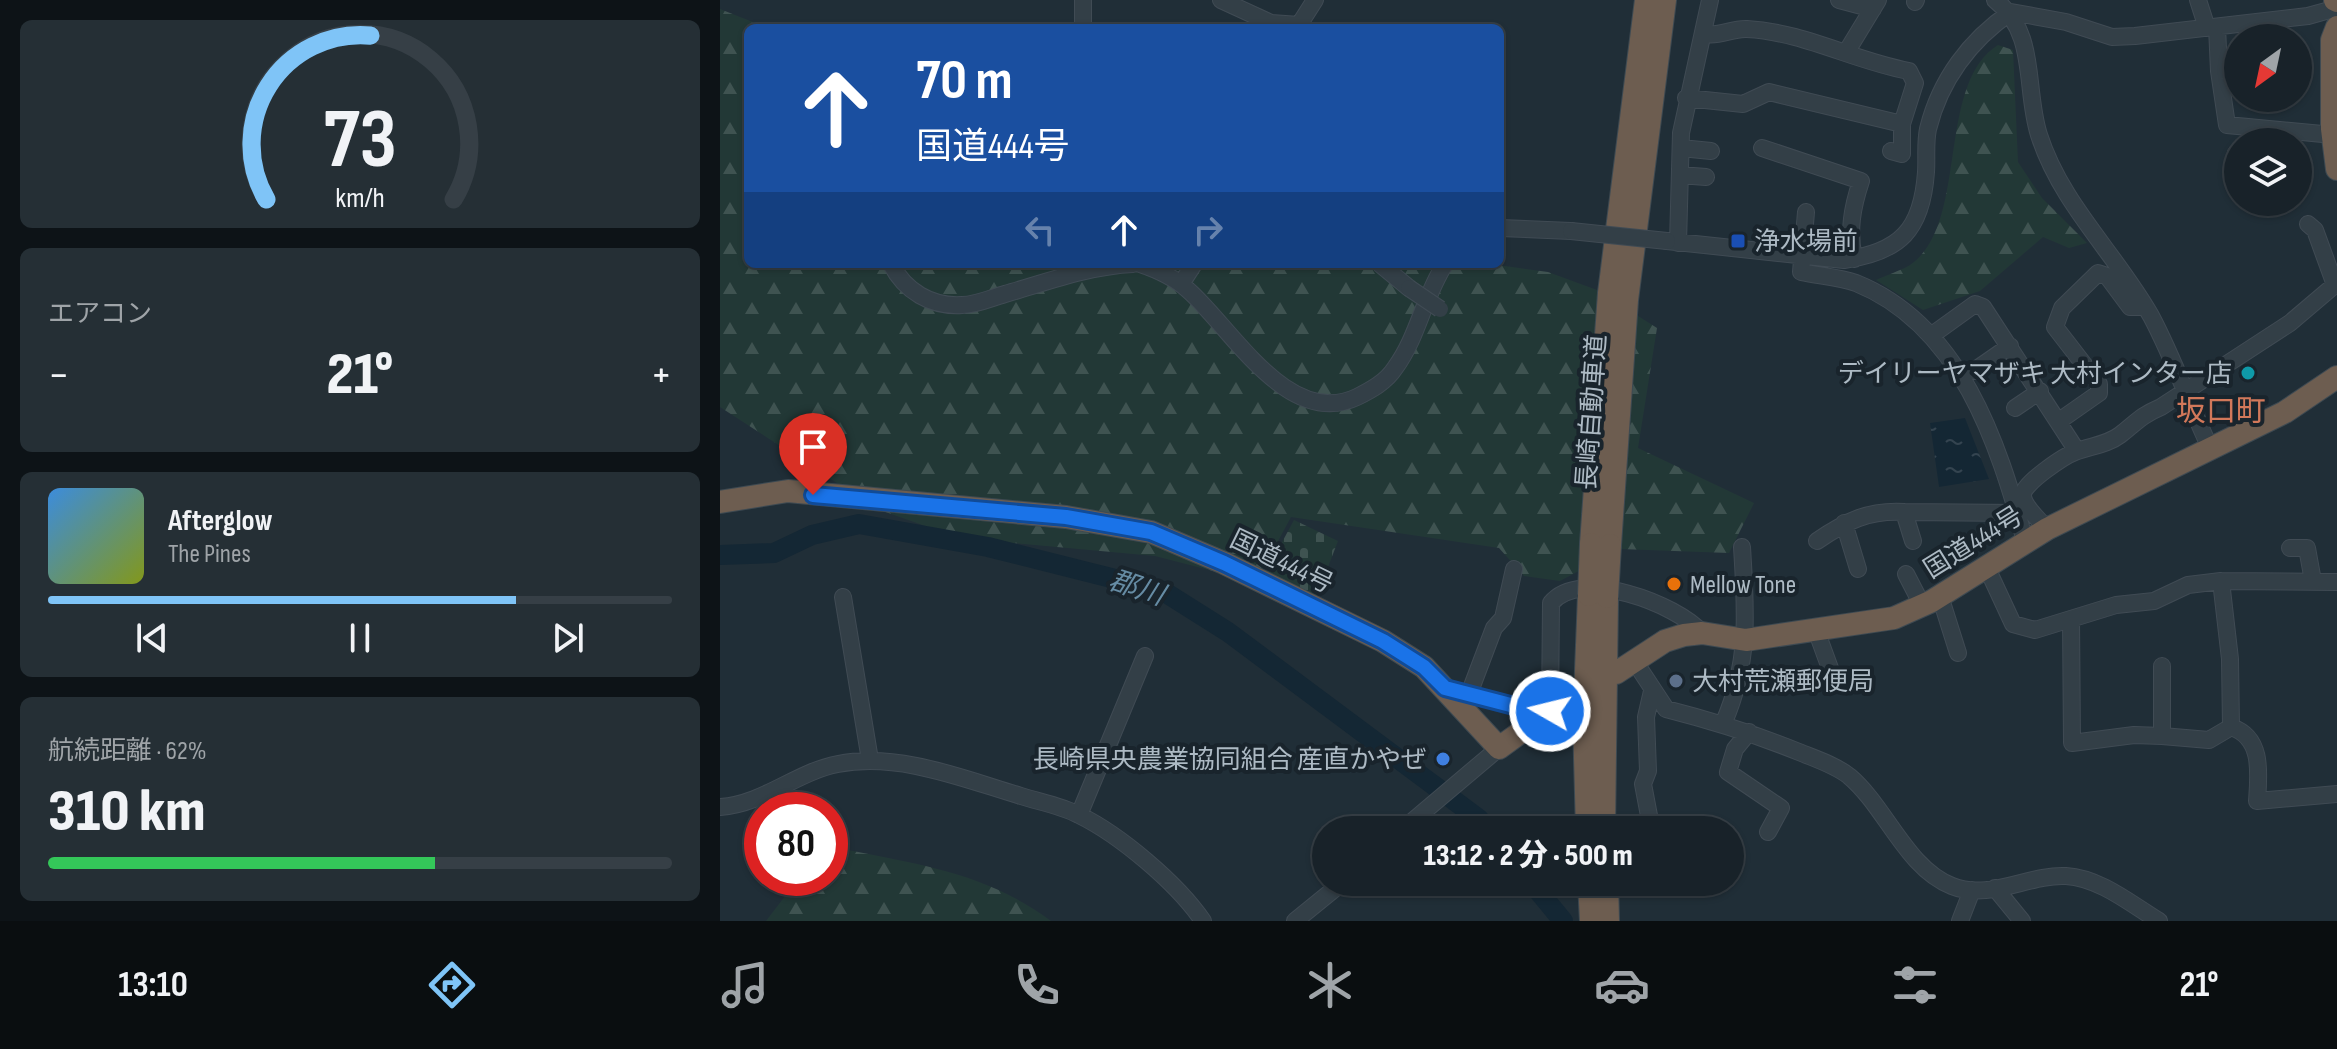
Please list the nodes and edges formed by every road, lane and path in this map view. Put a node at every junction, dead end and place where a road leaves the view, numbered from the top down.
1 (1083, 0) edge
2 (1221, 0) edge
3 (1315, 0) edge
4 (1646, 0) edge
5 (1665, 0) edge
6 (1710, 0) edge
7 (1839, 0) edge
8 (1995, 0) edge
9 (2198, 0) edge
10 (1875, 4) edge
11 (2337, 8) edge
12 (2011, 12) junction
13 (1083, 24) edge
14 (1285, 24) edge
15 (1300, 24) edge
16 (2337, 27) edge
17 (2212, 28) junction
18 (1705, 34) junction
19 (1847, 51) junction
20 (2219, 71) junction
21 (2224, 71) edge
22 (1686, 98) junction
23 (1902, 124) junction
24 (2243, 128) edge
25 (2334, 128) edge
26 (2312, 134) edge
27 (1681, 148) junction
28 (1762, 148) dead end
29 (1711, 151) dead end
30 (1891, 151) dead end
31 (2337, 169) edge
32 (1680, 175) junction
33 (1706, 177) dead end
34 (1806, 212) dead end
35 (2308, 224) dead end
36 (1504, 228) edge
37 (1672, 242) junction
38 (1801, 256) junction
39 (1854, 259) junction
40 (893, 268) edge
41 (1097, 268) edge
42 (1152, 268) edge
43 (1191, 268) edge
44 (1385, 268) edge
45 (1443, 268) edge
46 (1181, 284) junction
47 (2336, 284) edge
48 (2145, 307) junction
49 (1440, 309) dead end
50 (1932, 335) junction
51 (2010, 346) junction
52 (1974, 371) dead end
53 (2337, 377) edge
54 (2040, 391) junction
55 (2183, 391) junction
56 (2015, 408) dead end
57 (2059, 421) junction
58 (2211, 450) junction
59 (2077, 451) junction
60 (720, 502) edge
61 (1904, 512) junction
62 (2018, 513) junction
63 (1844, 523) junction
64 (2047, 529) junction
65 (1817, 541) dead end
66 (1913, 541) dead end
67 (2025, 541) junction
68 (1600, 544) junction
69 (1742, 547) dead end
70 (2290, 548) dead end
71 (1987, 568) junction
72 (1514, 569) dead end
73 (1858, 569) dead end
74 (1906, 574) dead end
75 (2221, 581) junction
76 (2313, 581) junction
77 (2337, 582) edge
78 (843, 597) dead end
79 (1931, 601) junction
80 (2071, 619) junction
81 (1816, 630) junction
82 (1702, 633) junction
83 (1746, 640) junction
84 (1958, 653) dead end
85 (1145, 656) dead end
86 (2162, 666) dead end
87 (1626, 668) joint
88 (1835, 682) dead end
89 (1445, 688) junction
90 (1652, 691) junction
91 (1469, 694) junction
92 (1571, 696) dead end
93 (1548, 713) junction
94 (1724, 722) junction
95 (2231, 727) junction
96 (1749, 732) junction
97 (2162, 736) junction
98 (1499, 748) junction
99 (870, 760) junction
100 (2337, 794) edge
101 (720, 807) edge
102 (1079, 815) junction
103 (1419, 816) edge
104 (1598, 816) edge
105 (1649, 816) edge
106 (1768, 832) dead end
107 (1995, 888) junction
108 (1972, 890) junction
109 (1326, 896) edge
110 (1590, 896) edge
111 (1607, 896) edge
112 (2018, 920) edge
113 (1203, 921) edge
114 (1295, 921) edge
115 (1591, 921) edge
116 (1608, 921) edge
117 (1960, 921) edge
118 (2159, 921) edge

1 - 13 street
2 - 14 street
3 - 15 street
4 - 68 highway, 長崎自動車道
5 - 68 highway, 長崎自動車道
6 - 18 street
7 - 10 street
8 - 12 street
9 - 17 street
10 - 19 street
11 - 17 street
12 - 17 street
12 - 39 street
12 - 48 street
16 - 25 highway
17 - 20 street
18 - 19 street
18 - 22 street
19 - 23 street
20 - 21 street
20 - 24 street
22 - 23 street
22 - 27 street
23 - 30 street
25 - 26 street
25 - 31 highway
27 - 29 street
27 - 32 street
28 - 39 street
32 - 33 street
32 - 37 street
34 - 38 street
35 - 47 street
36 - 37 street, bridge
37 - 38 street
38 - 39 street
38 - 50 street
40 - 41 street
42 - 46 street
43 - 46 street
44 - 49 street, bridge
45 - 46 street
47 - 55 street
48 - 55 street
48 - 57 street
50 - 51 street
50 - 62 street
51 - 52 street
51 - 54 street
53 - 58 highway, 国道444号
54 - 56 street
54 - 57 street
55 - 58 street
55 - 59 street
57 - 59 street
58 - 64 highway, 国道444号
59 - 64 street
60 - 89 highway, 国道444号
61 - 62 street
61 - 63 street
61 - 66 street
62 - 67 street
63 - 65 street
63 - 73 street
64 - 67 highway, 国道444号
67 - 71 highway, 国道444号
68 - 104 highway, 長崎自動車道, bridge
69 - 83 street
70 - 76 street
71 - 79 highway, 国道444号
71 - 80 street
72 - 91 street
74 - 79 street
75 - 76 street
75 - 80 street
75 - 95 street
76 - 77 street
78 - 99 street
79 - 81 highway, 国道444号
79 - 84 street
80 - 97 street
81 - 83 highway, 国道444号
81 - 88 street
82 - 83 highway, 国道444号
82 - 87 highway, 国道444号
82 - 93 street
83 - 94 street
85 - 102 street
86 - 97 street
87 - 90 street
89 - 91 street
89 - 98 highway, 国道444号
90 - 94 street
90 - 105 street
91 - 93 street
92 - 93 highway
93 - 98 highway
94 - 96 street
95 - 97 street
95 - 100 street
96 - 106 street
96 - 108 street
98 - 103 street
99 - 101 street
99 - 102 street
102 - 113 street
107 - 108 street
107 - 112 street
107 - 118 street
108 - 117 street
109 - 114 street
110 - 115 highway
111 - 116 highway

